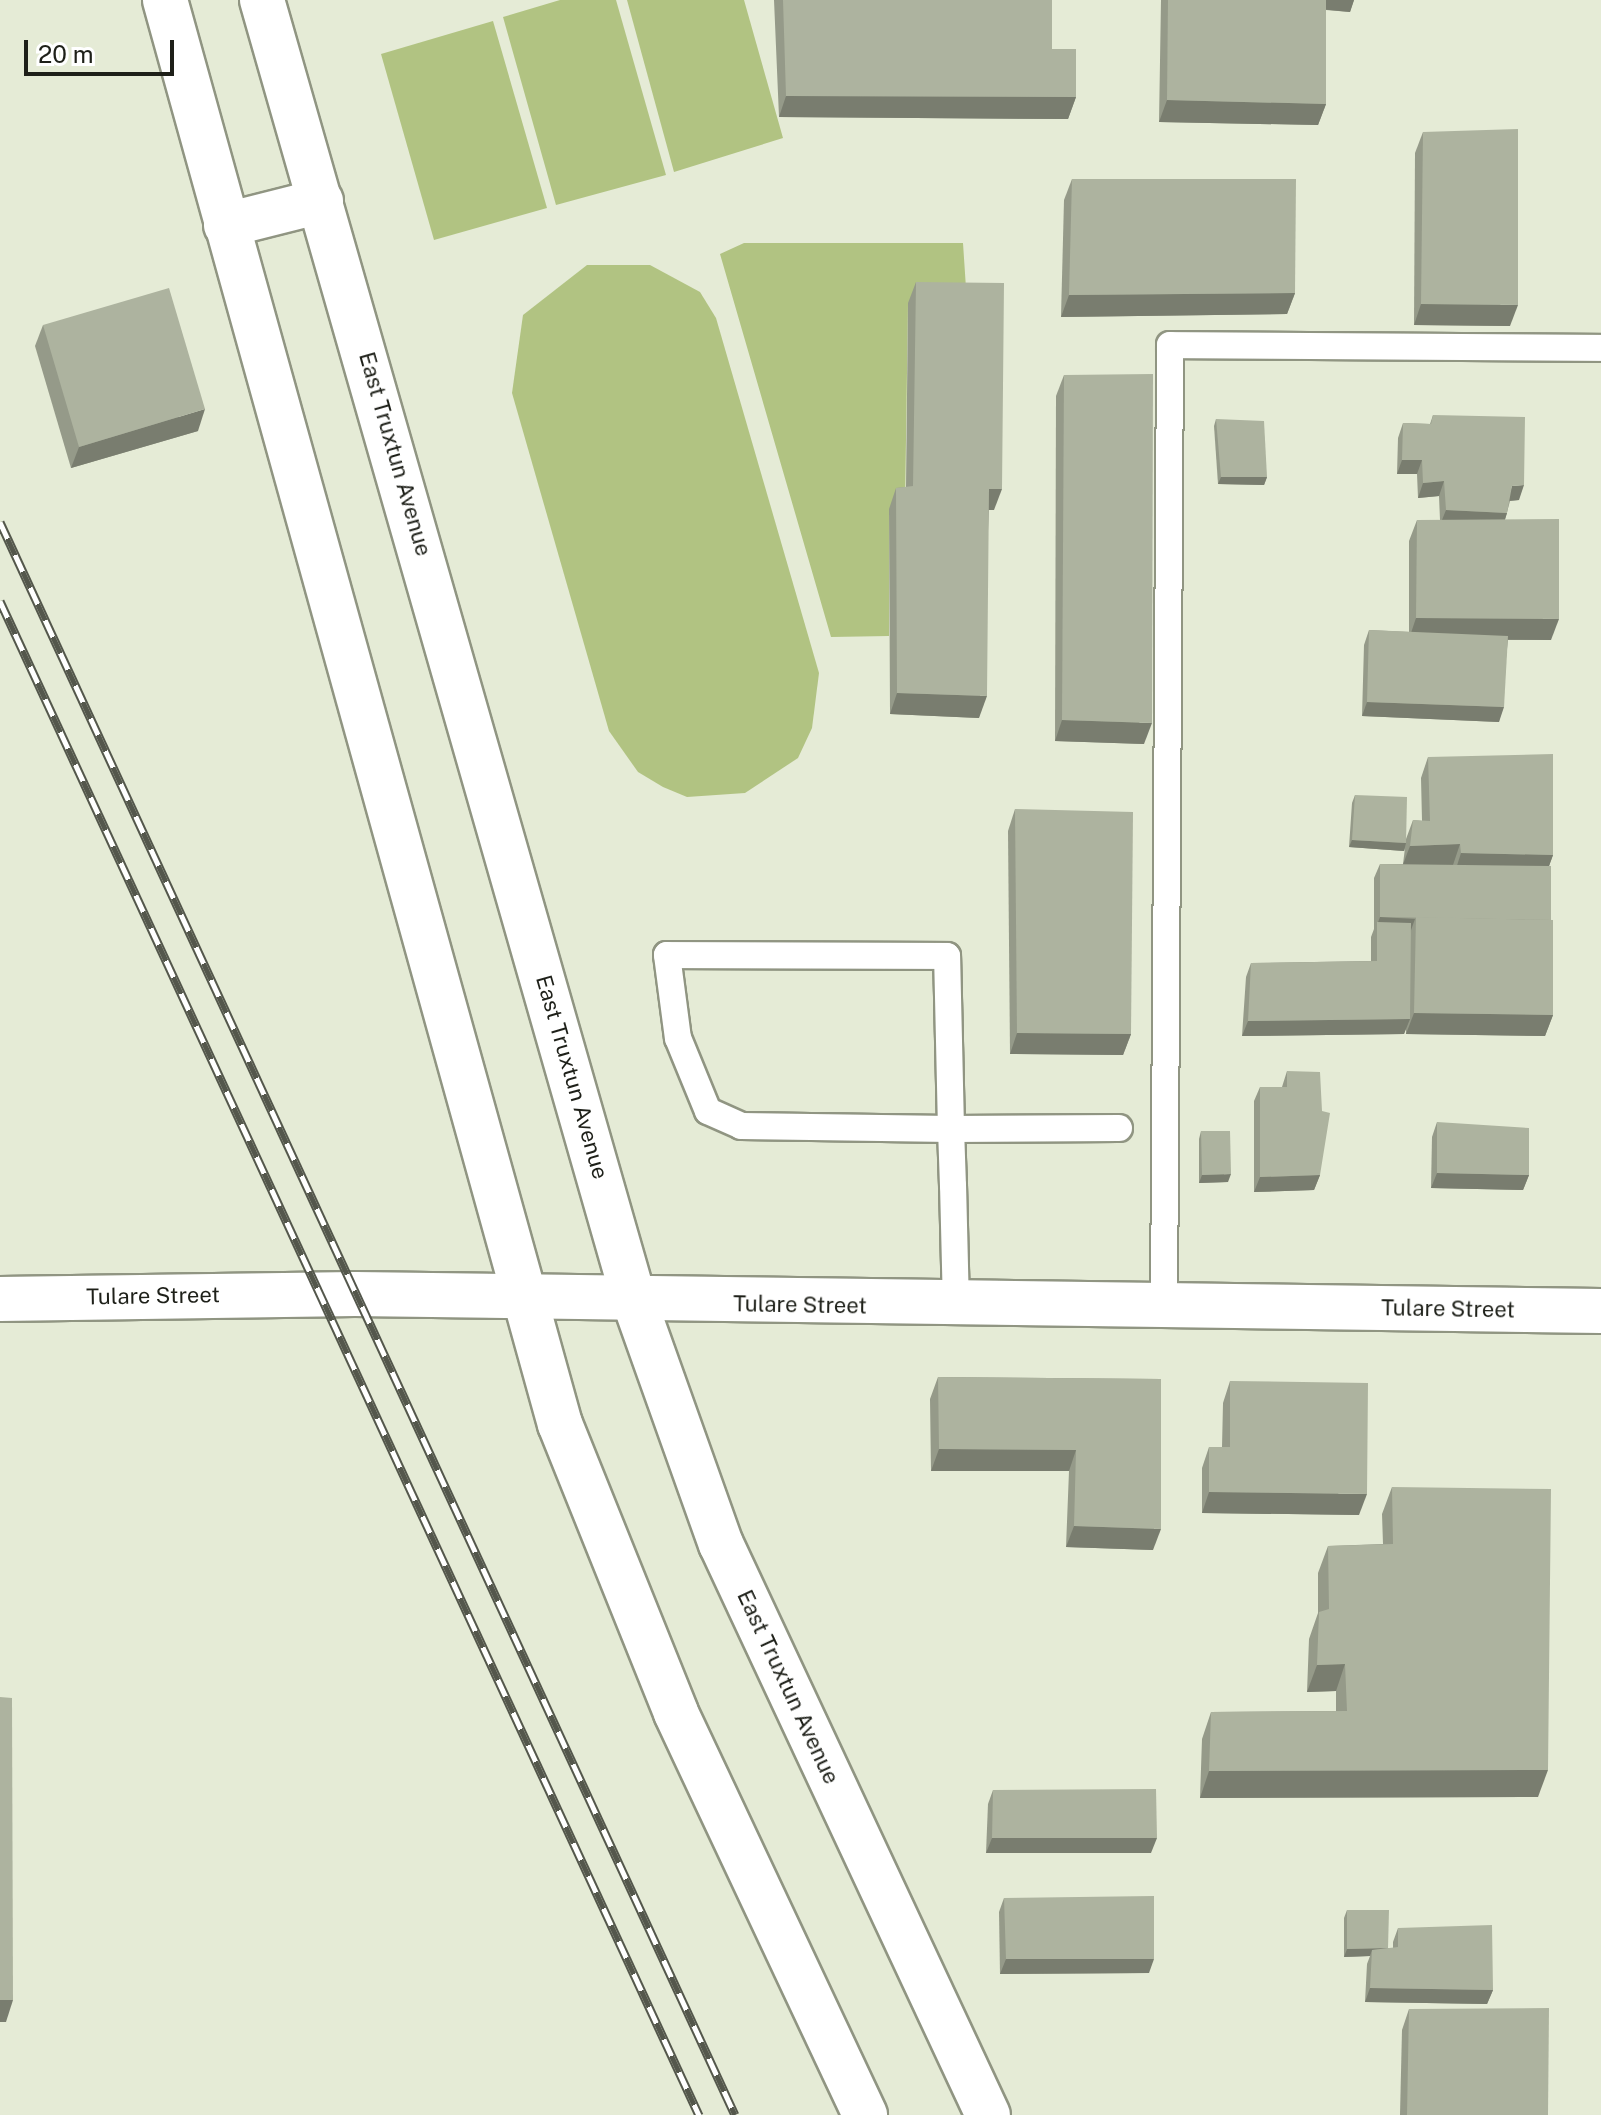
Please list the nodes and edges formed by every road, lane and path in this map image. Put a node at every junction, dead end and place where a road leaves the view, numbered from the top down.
1 (165, 0) edge
2 (262, 0) edge
3 (321, 201) junction
4 (226, 225) junction
5 (1601, 348) edge
6 (1119, 1128) dead end
7 (951, 1129) junction
8 (0, 1299) edge
9 (523, 1301) junction
10 (635, 1303) junction
11 (956, 1307) junction
12 (1164, 1307) junction
13 (1601, 1311) edge
14 (865, 2115) edge
15 (988, 2115) edge

1 - 4 main road
2 - 3 main road, East Truxtun Avenue
3 - 4 main road
3 - 10 main road, East Truxtun Avenue
4 - 9 main road
5 - 12 lane
6 - 7 lane
7 - 7 lane
7 - 11 lane
8 - 9 main road, Tulare Street
9 - 10 main road, Tulare Street
9 - 14 main road
10 - 11 main road, Tulare Street
10 - 15 main road, East Truxtun Avenue
11 - 12 main road, Tulare Street
12 - 13 main road, Tulare Street

